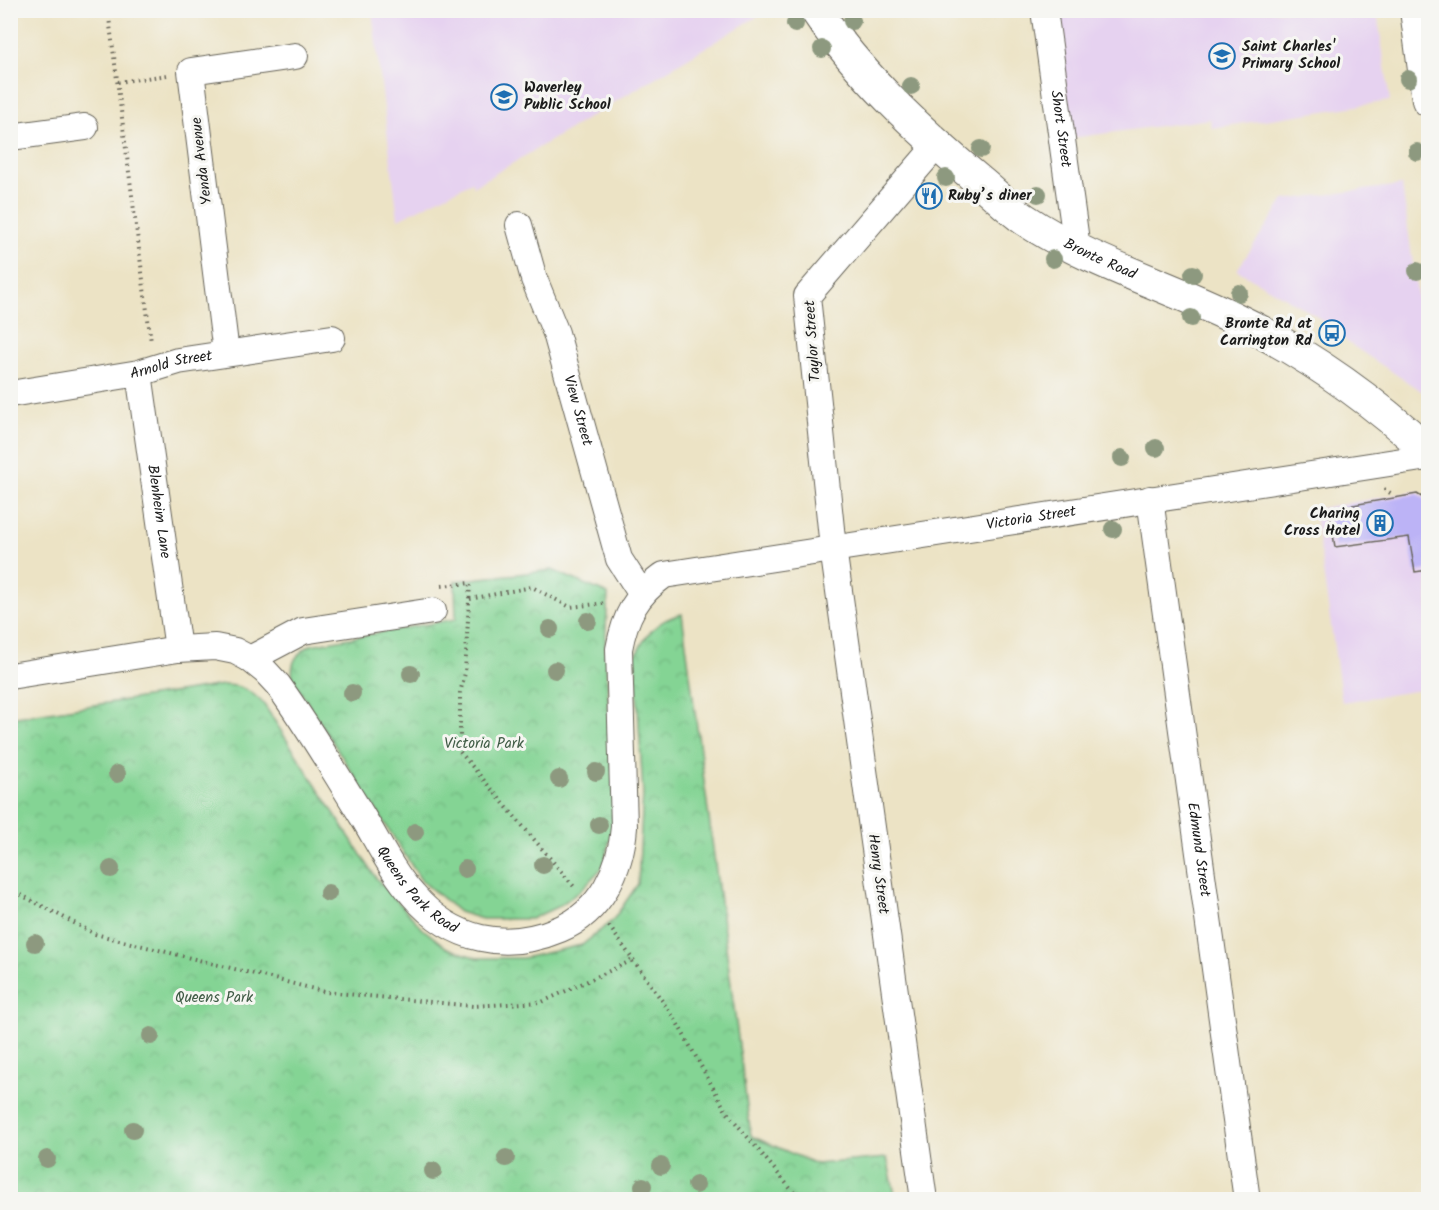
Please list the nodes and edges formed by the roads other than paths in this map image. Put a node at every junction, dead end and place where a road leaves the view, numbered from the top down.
1 (816, 10) edge
2 (1044, 10) edge
3 (1416, 10) edge
4 (295, 56) dead end
5 (1428, 100) edge
6 (85, 127) dead end
7 (10, 137) edge
8 (937, 145) junction
9 (519, 225) dead end
10 (1077, 248) junction
11 (332, 338) dead end
12 (226, 353) junction
13 (149, 369) junction
14 (10, 394) edge
15 (1428, 451) edge
16 (1428, 457) edge
17 (1150, 499) junction
18 (833, 548) junction
19 (641, 593) junction
20 (433, 611) dead end
21 (178, 649) junction
22 (250, 659) junction
23 (10, 676) edge
24 (924, 1200) edge
25 (1247, 1200) edge

1 - 8 main road, Bronte Road
2 - 10 street, Short Street
3 - 5 main road
4 - 12 street, Yenda Avenue
6 - 7 street
8 - 10 main road, Bronte Road
8 - 18 street, Taylor Street
9 - 19 street, View Street
10 - 15 main road, Bronte Road
11 - 12 street, Arnold Street
12 - 13 street, Arnold Street
13 - 14 street, Arnold Street
13 - 21 street, Blenheim Lane
16 - 17 street, Victoria Street
17 - 18 street, Victoria Street
17 - 25 street, Edmund Street
18 - 19 street, Victoria Street
18 - 24 street, Henry Street
19 - 22 street, Queens Park Road
20 - 22 street
21 - 22 street, Queens Park Road
21 - 23 street, Queens Park Road

